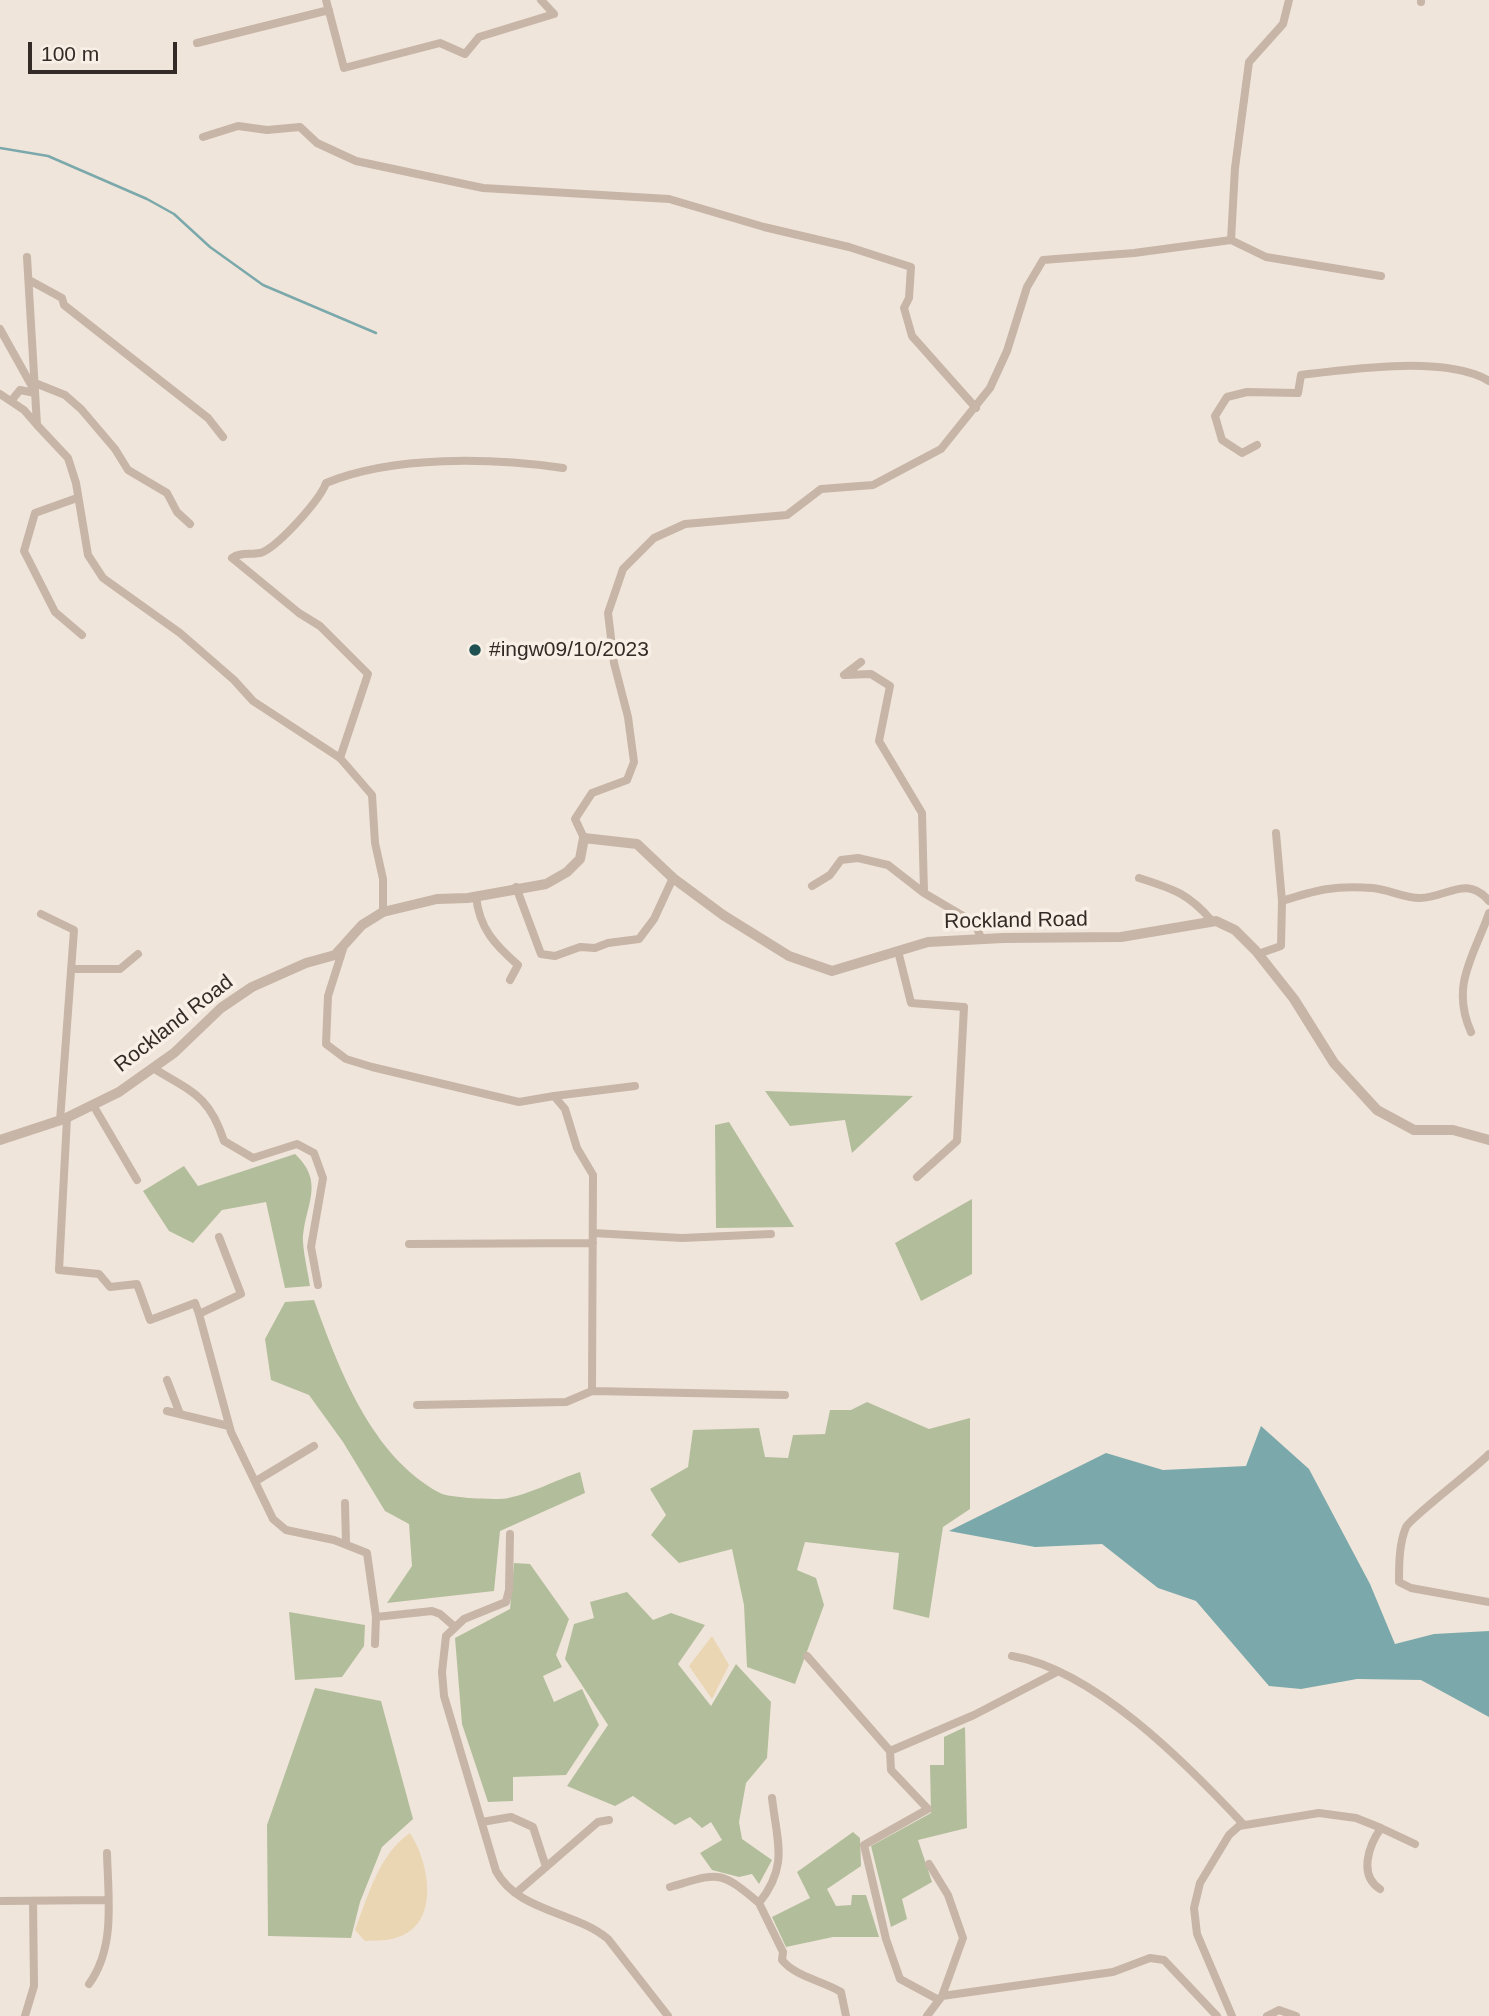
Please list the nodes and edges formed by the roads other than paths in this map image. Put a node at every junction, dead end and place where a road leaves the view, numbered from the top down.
1 (326, 0) edge
2 (541, 0) edge
3 (1289, 0) edge
4 (329, 10) junction
5 (197, 43) dead end
6 (203, 137) dead end
7 (1231, 240) junction
8 (27, 257) dead end
9 (1381, 276) dead end
10 (29, 280) junction
11 (0, 329) edge
12 (1488, 380) edge
13 (35, 383) junction
14 (35, 393) junction
15 (0, 394) edge
16 (11, 401) junction
17 (976, 408) junction
18 (37, 425) junction
19 (223, 437) dead end
20 (1257, 445) dead end
21 (564, 468) dead end
22 (78, 498) junction
23 (190, 524) dead end
24 (82, 635) dead end
25 (861, 662) dead end
26 (340, 758) junction
27 (1276, 833) dead end
28 (584, 838) junction
29 (1139, 877) dead end
30 (673, 878) junction
31 (812, 886) dead end
32 (516, 887) junction
33 (924, 893) junction
34 (476, 896) junction
35 (1282, 901) junction
36 (1489, 901) edge
37 (383, 912) junction
38 (1489, 913) edge
39 (41, 914) dead end
40 (1212, 921) junction
41 (981, 938) junction
42 (343, 949) junction
43 (898, 950) junction
44 (138, 954) dead end
45 (1258, 954) junction
46 (71, 969) junction
47 (510, 980) dead end
48 (1471, 1032) dead end
49 (153, 1068) junction
50 (635, 1086) dead end
51 (554, 1096) junction
52 (93, 1105) junction
53 (63, 1119) junction
54 (0, 1140) edge
55 (1489, 1140) edge
56 (917, 1177) dead end
57 (136, 1180) dead end
58 (771, 1234) dead end
59 (219, 1237) dead end
60 (593, 1238) junction
61 (409, 1244) dead end
62 (318, 1285) dead end
63 (199, 1314) junction
64 (167, 1380) dead end
65 (592, 1391) junction
66 (417, 1405) dead end
67 (167, 1411) dead end
68 (180, 1414) junction
69 (229, 1426) junction
70 (314, 1446) dead end
71 (1489, 1454) edge
72 (256, 1482) junction
73 (345, 1503) dead end
74 (510, 1534) dead end
75 (346, 1544) junction
76 (1489, 1602) edge
77 (376, 1617) junction
78 (455, 1627) junction
79 (375, 1644) dead end
80 (807, 1656) dead end
81 (1012, 1656) dead end
82 (1057, 1672) junction
83 (890, 1751) junction
84 (772, 1798) dead end
85 (609, 1820) dead end
86 (482, 1822) junction
87 (1244, 1825) junction
88 (1381, 1828) junction
89 (1415, 1844) dead end
90 (107, 1853) dead end
91 (929, 1864) dead end
92 (546, 1867) junction
93 (670, 1887) dead end
94 (1380, 1889) dead end
95 (516, 1894) junction
96 (33, 1900) junction
97 (108, 1900) junction
98 (0, 1901) edge
99 (759, 1902) junction
100 (89, 1984) dead end
101 (941, 1998) junction
102 (25, 2016) edge
103 (668, 2016) edge
104 (846, 2016) edge
105 (927, 2016) edge
106 (1217, 2016) edge
107 (1232, 2016) edge
108 (1267, 2016) edge
109 (1296, 2016) edge

1 - 4 street
2 - 4 street
3 - 7 street
4 - 5 street
6 - 17 street
7 - 9 street
7 - 17 street
8 - 10 street
10 - 13 street
10 - 19 street
11 - 14 street
12 - 20 street
13 - 14 street
13 - 23 street
14 - 16 street
14 - 18 street
15 - 16 street
16 - 18 street
17 - 28 street
18 - 22 street
21 - 26 street
22 - 24 street
22 - 26 street
25 - 33 street
26 - 37 street
27 - 35 street
28 - 30 street, Rockland Road
28 - 32 street, Rockland Road
29 - 40 street
30 - 32 street
30 - 43 street, Rockland Road
31 - 33 street
32 - 34 street, Rockland Road
33 - 41 street
34 - 37 street, Rockland Road
34 - 47 street
35 - 36 street
35 - 45 street
37 - 42 street, Rockland Road
38 - 48 street
39 - 46 street
40 - 41 street, Rockland Road
40 - 45 street
41 - 43 street, Rockland Road
42 - 49 street, Rockland Road
42 - 51 street
43 - 56 street
44 - 46 street
45 - 55 street
46 - 53 street
49 - 52 street, Rockland Road
49 - 62 street
50 - 51 street
51 - 60 street
52 - 53 street, Rockland Road
52 - 57 street
53 - 54 street, Rockland Road
53 - 63 street
58 - 60 street
59 - 63 street
60 - 61 street
60 - 65 street
63 - 69 street
64 - 68 street
65 - 65 street
65 - 66 street
67 - 68 street
68 - 69 street
69 - 72 street
70 - 72 street
71 - 76 street
72 - 75 street
73 - 75 street
74 - 78 street
75 - 77 street
77 - 78 street
77 - 79 street
78 - 86 street
80 - 83 street
81 - 82 street
82 - 83 street
82 - 87 street
83 - 101 street
84 - 99 street
85 - 92 street
86 - 92 street
86 - 95 street
87 - 88 street
87 - 107 street
88 - 89 street
88 - 94 street
90 - 97 street
91 - 101 street
92 - 95 street
93 - 99 street
95 - 103 street
96 - 97 street
96 - 98 street
96 - 102 street
97 - 100 street
99 - 104 street
101 - 105 street
101 - 106 street
108 - 109 street

